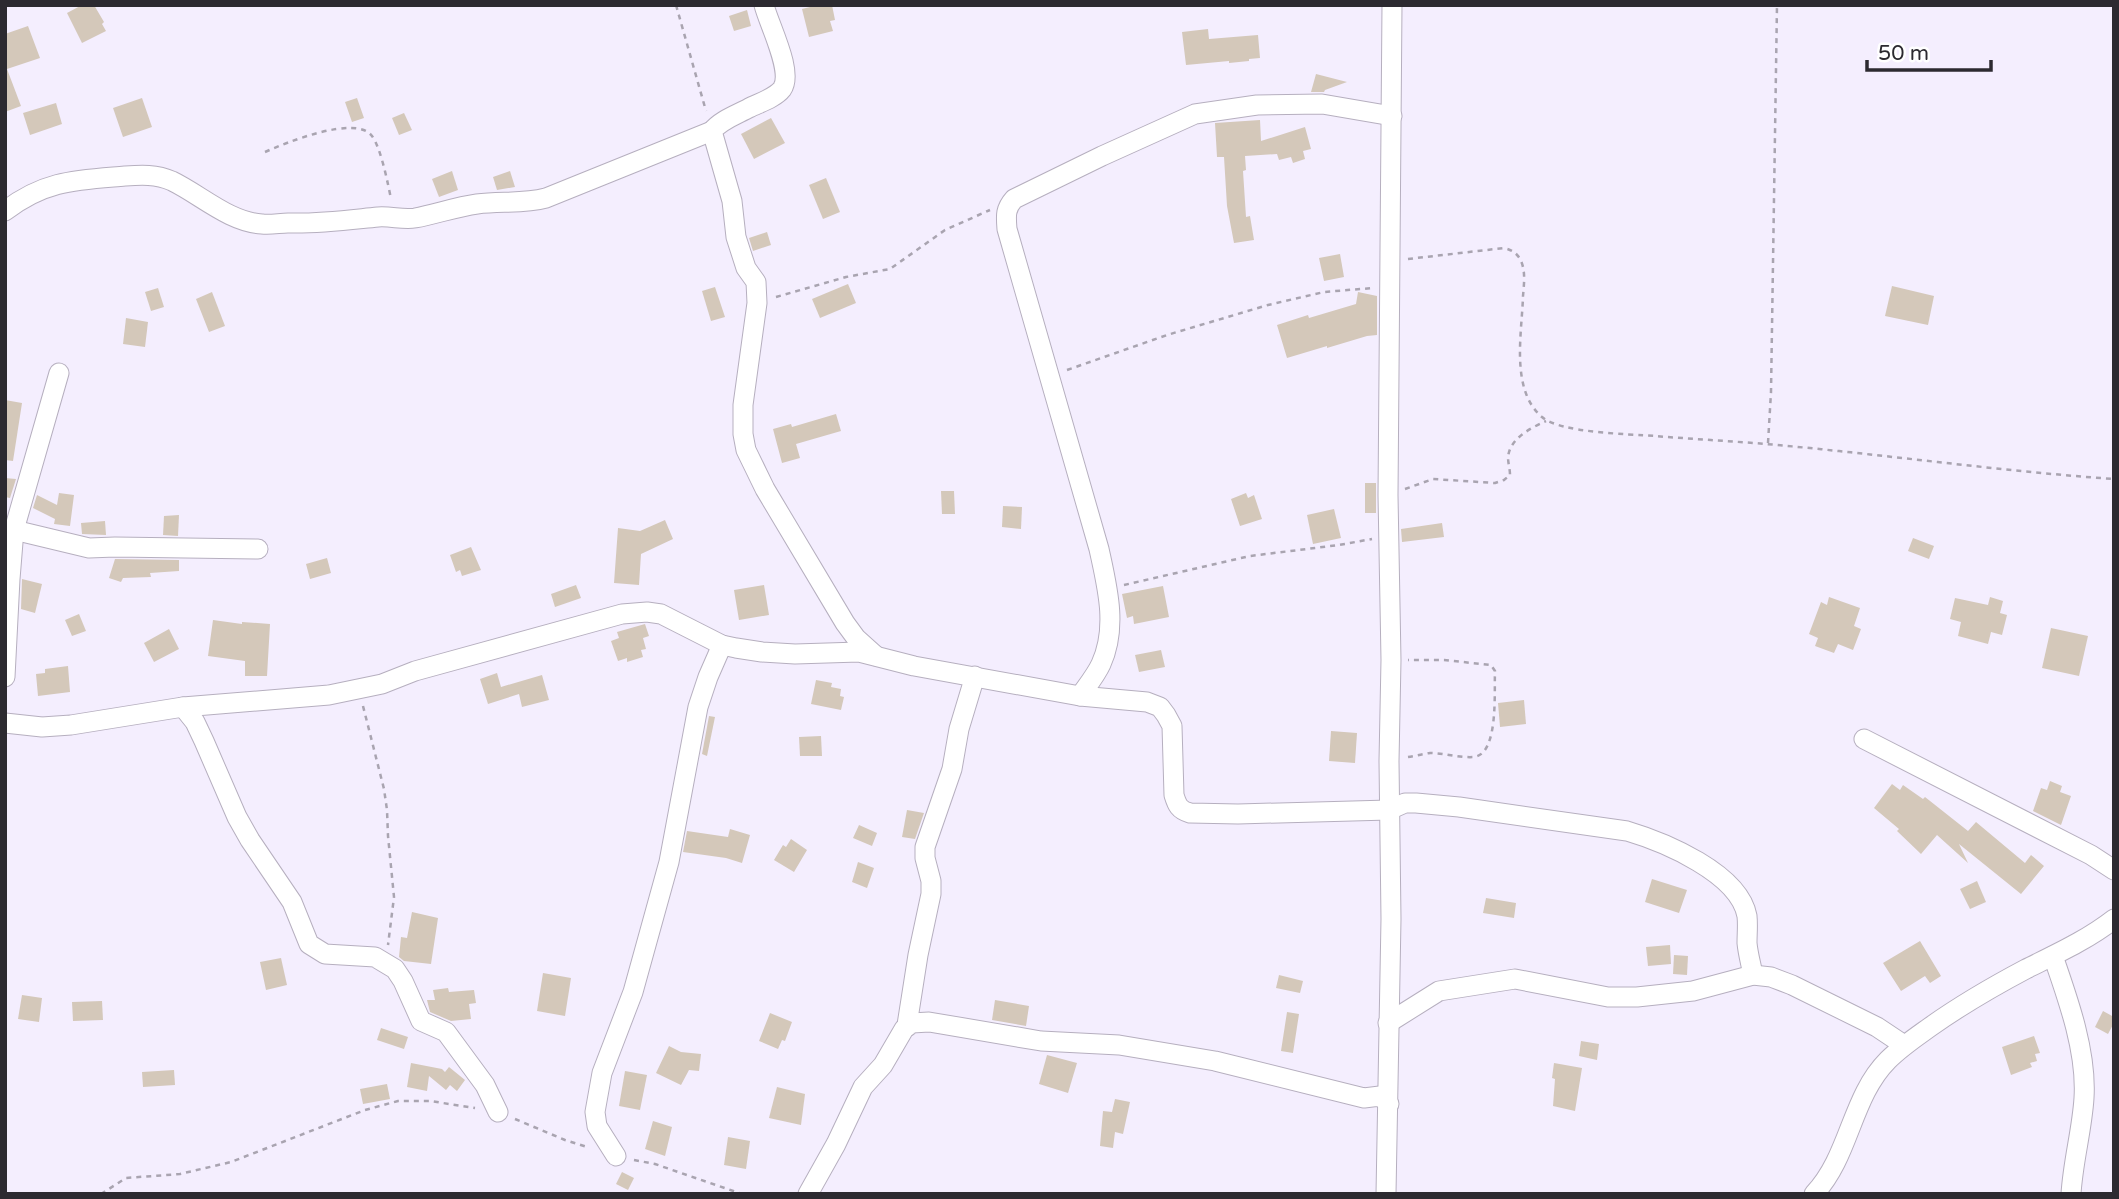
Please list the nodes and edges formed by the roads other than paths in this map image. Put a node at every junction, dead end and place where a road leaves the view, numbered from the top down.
1 (764, 5) edge
2 (1392, 5) edge
3 (1392, 117) junction
4 (712, 131) junction
5 (5, 211) edge
6 (59, 373) dead end
7 (15, 530) junction
8 (258, 549) dead end
9 (722, 645) junction
10 (877, 657) junction
11 (975, 676) junction
12 (5, 677) edge
13 (1080, 696) junction
14 (183, 707) junction
15 (5, 723) edge
16 (1864, 739) dead end
17 (1389, 810) junction
18 (2114, 870) edge
19 (2114, 919) edge
20 (2053, 956) junction
21 (1753, 975) junction
22 (1388, 1023) junction
23 (907, 1025) junction
24 (1904, 1045) junction
25 (1389, 1104) junction
26 (498, 1112) road end
27 (616, 1156) road end
28 (808, 1194) edge
29 (1386, 1194) edge
30 (1814, 1194) edge
31 (2071, 1194) edge

1 - 4 street
2 - 3 street
3 - 13 street
3 - 17 street
4 - 5 street
4 - 10 street
6 - 7 street
7 - 8 street
7 - 12 street
9 - 10 street
9 - 14 street
9 - 27 street
10 - 11 street
11 - 13 street
11 - 23 street
13 - 17 street
14 - 15 street
14 - 26 street
16 - 18 street
17 - 21 street
17 - 22 street
19 - 20 street
20 - 24 street
20 - 31 street
21 - 22 street
21 - 24 street
22 - 25 street
23 - 25 street
23 - 28 street
24 - 30 street
25 - 29 street

